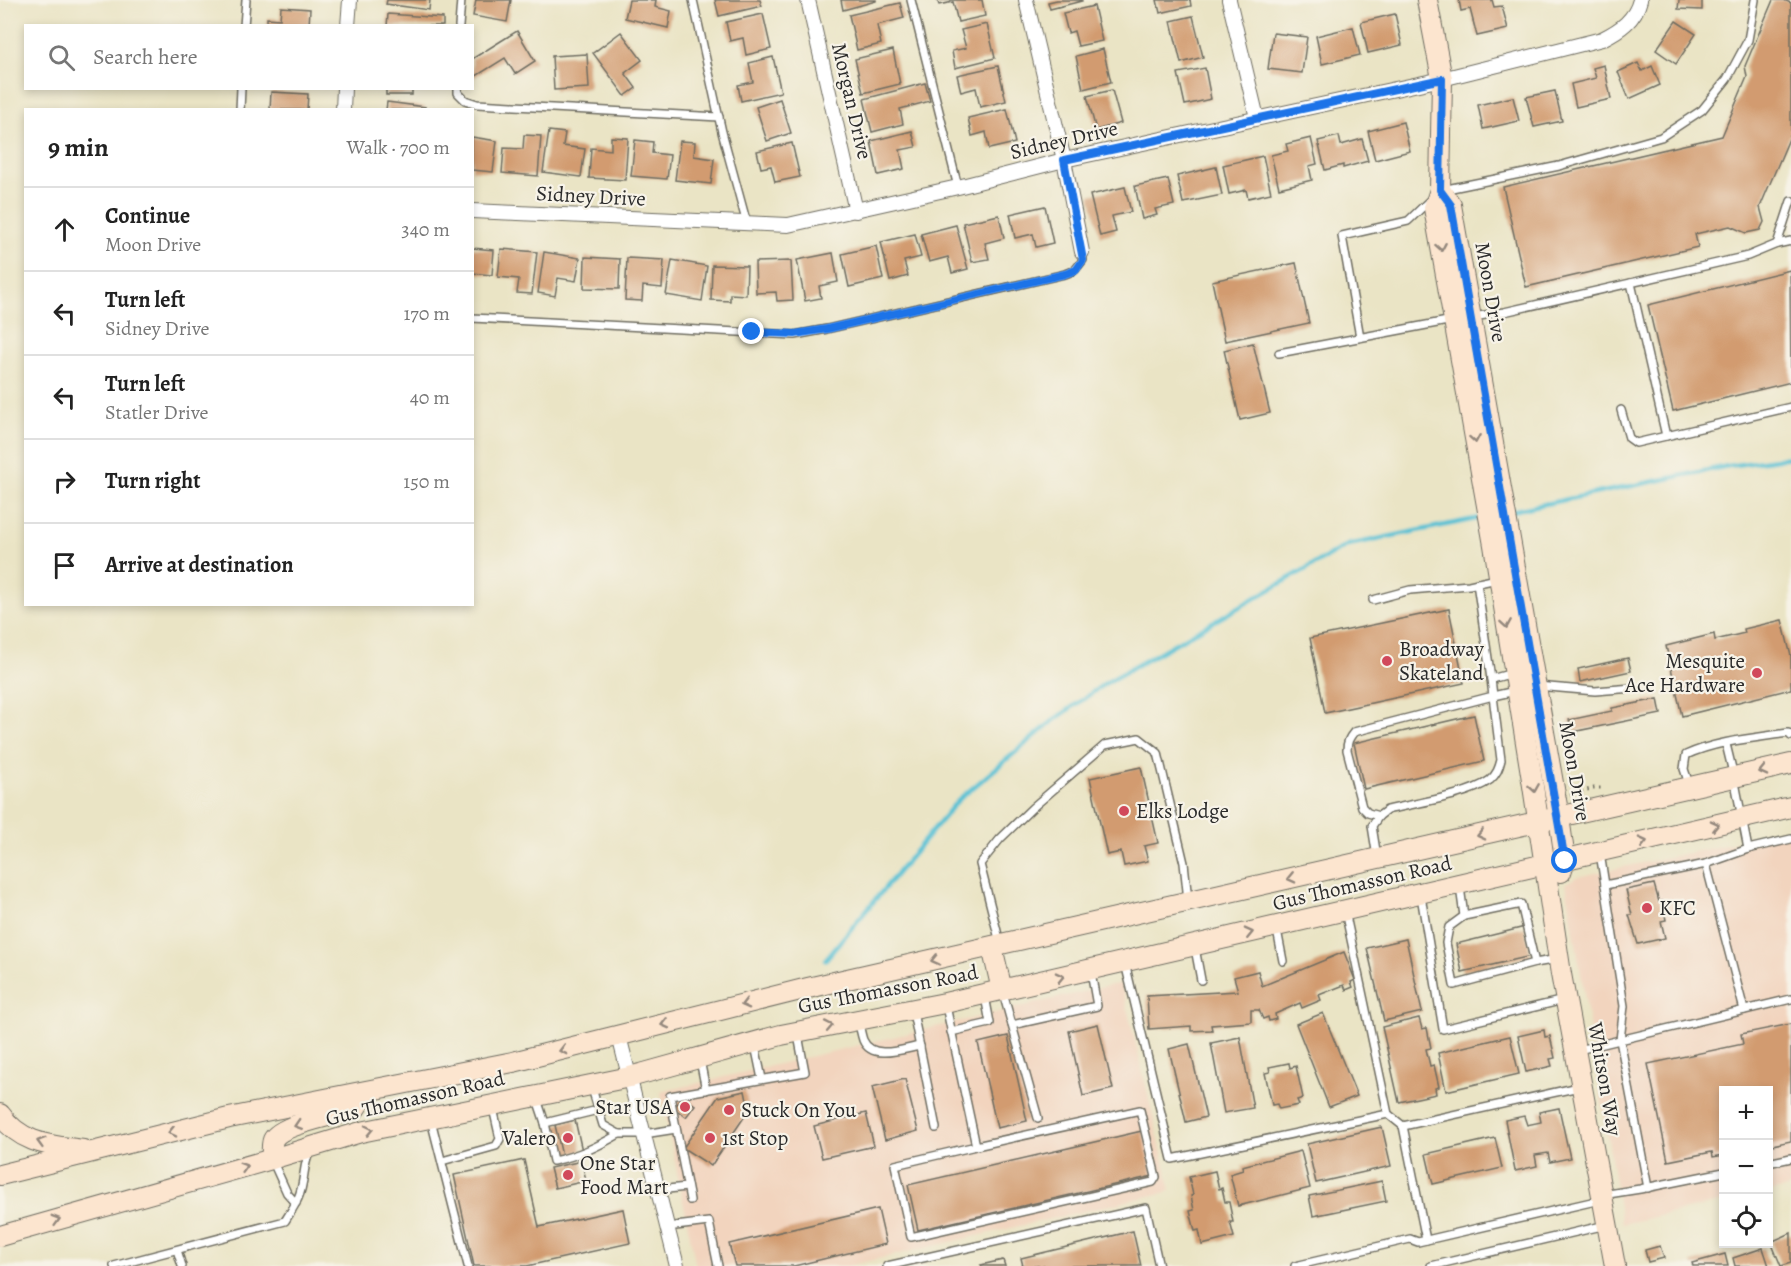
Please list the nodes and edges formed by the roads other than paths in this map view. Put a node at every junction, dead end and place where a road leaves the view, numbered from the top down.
1 (246, 0) edge
2 (350, 0) edge
3 (460, 0) edge
4 (693, 0) edge
5 (808, 0) edge
6 (911, 0) edge
7 (1026, 0) edge
8 (1229, 0) edge
9 (1427, 0) edge
10 (1640, 0) edge
11 (1755, 0) edge
12 (244, 24) edge
13 (348, 24) edge
14 (459, 24) edge
15 (1442, 79) junction
16 (241, 90) edge
17 (344, 90) edge
18 (458, 90) edge
19 (240, 108) edge
20 (343, 108) edge
21 (719, 117) junction
22 (1257, 118) junction
23 (1064, 160) junction
24 (958, 188) junction
25 (1440, 190) junction
26 (1791, 201) edge
27 (474, 211) edge
28 (856, 211) junction
29 (747, 224) junction
30 (1791, 241) edge
31 (1777, 244) junction
32 (1082, 252) joint
33 (1631, 283) junction
34 (474, 318) edge
35 (1462, 319) junction
36 (1360, 337) junction
37 (1279, 353) dead end
38 (1791, 407) edge
39 (1621, 410) dead end
40 (1666, 436) junction
41 (1508, 577) junction
42 (1477, 583) junction
43 (1373, 600) dead end
44 (1491, 679) junction
45 (1525, 679) junction
46 (1633, 688) dead end
47 (1494, 696) junction
48 (1791, 736) edge
49 (1726, 744) junction
50 (1791, 764) edge
51 (1734, 777) junction
52 (1690, 787) junction
53 (1791, 807) edge
54 (1569, 808) junction
55 (1379, 816) junction
56 (1741, 819) junction
57 (1538, 822) junction
58 (1791, 839) edge
59 (1748, 849) junction
60 (1600, 852) junction
61 (1377, 859) junction
62 (1565, 861) junction
63 (1706, 864) junction
64 (1545, 865) junction
65 (1459, 885) junction
66 (1605, 885) junction
67 (1421, 893) junction
68 (1551, 900) junction
69 (1188, 902) junction
70 (1344, 911) junction
71 (1464, 916) junction
72 (1276, 927) junction
73 (996, 946) junction
74 (1194, 946) junction
75 (1559, 959) junction
76 (1283, 961) dead end
77 (1125, 962) junction
78 (1535, 963) junction
79 (1091, 970) junction
80 (1201, 980) dead end
81 (993, 992) junction
82 (1791, 999) edge
83 (1566, 1000) junction
84 (945, 1003) junction
85 (913, 1010) junction
86 (1744, 1010) junction
87 (858, 1020) junction
88 (1012, 1025) junction
89 (797, 1032) junction
90 (951, 1032) junction
91 (619, 1036) junction
92 (1620, 1040) junction
93 (754, 1043) junction
94 (920, 1046) junction
95 (1575, 1050) junction
96 (699, 1058) junction
97 (630, 1077) junction
98 (762, 1079) junction
99 (591, 1085) junction
100 (1582, 1087) junction
101 (706, 1090) junction
102 (366, 1092) junction
103 (536, 1096) junction
104 (493, 1105) junction
105 (598, 1110) junction
106 (0, 1114) edge
107 (1388, 1114) junction
108 (430, 1118) junction
109 (1038, 1118) dead end
110 (545, 1123) junction
111 (1403, 1126) junction
112 (936, 1128) dead end
113 (676, 1129) junction
114 (619, 1134) junction
115 (644, 1134) junction
116 (313, 1146) junction
117 (975, 1146) junction
118 (92, 1151) junction
119 (1791, 1158) edge
120 (272, 1159) junction
121 (442, 1161) junction
122 (1773, 1162) edge
123 (1719, 1173) edge
124 (0, 1175) edge
125 (687, 1187) junction
126 (1648, 1188) junction
127 (658, 1190) junction
128 (1602, 1197) junction
129 (690, 1200) dead end
130 (296, 1203) junction
131 (1608, 1225) junction
132 (667, 1227) junction
133 (0, 1236) edge
134 (1426, 1240) junction
135 (177, 1250) junction
136 (114, 1266) edge
137 (182, 1266) edge
138 (468, 1266) edge
139 (677, 1266) edge
140 (718, 1266) edge
141 (887, 1266) edge
142 (1159, 1266) edge
143 (1295, 1266) edge
144 (1431, 1266) edge
145 (1615, 1266) edge

1 - 12 lane
2 - 13 street
3 - 14 lane
4 - 21 lane
5 - 28 street, Morgan Drive
6 - 24 lane
7 - 23 street
8 - 22 street
9 - 15 main road, Moon Drive
10 - 15 street, Sidney Drive
11 - 25 lane
15 - 22 street, Sidney Drive
15 - 25 main road, Moon Drive
16 - 19 lane
17 - 20 street
18 - 21 lane
21 - 29 lane
22 - 23 street, Sidney Drive
23 - 24 street, Sidney Drive
23 - 32 street
24 - 28 street, Sidney Drive
25 - 35 main road, Moon Drive
25 - 36 lane
26 - 31 lane
27 - 29 street, Sidney Drive
28 - 29 street, Sidney Drive
30 - 31 lane
31 - 33 lane
32 - 34 lane
33 - 35 lane
33 - 40 lane
35 - 36 lane
35 - 41 main road, Moon Drive
36 - 37 lane
38 - 40 lane
39 - 40 lane
41 - 42 lane
41 - 45 main road, Moon Drive
42 - 43 lane
42 - 44 lane
44 - 45 lane
44 - 47 lane
45 - 46 lane
45 - 47 lane
45 - 54 main road, Moon Drive
45 -> 57 main road, Moon Drive
47 - 55 lane
47 - 55 lane
48 - 49 lane
49 - 51 lane
49 - 52 lane
50 -> 51 main road, Gus Thomasson Road
51 - 52 main road, Gus Thomasson Road
51 - 56 lane
52 - 54 main road, Gus Thomasson Road
53 - 56 main road, Gus Thomasson Road
54 - 57 main road, Gus Thomasson Road
54 - 62 main road, Moon Drive
55 - 61 lane
56 - 59 lane
60 -> 56 main road, Gus Thomasson Road
57 -> 61 main road, Gus Thomasson Road
57 - 64 main road, Moon Drive
58 - 59 lane
59 - 63 lane
60 - 62 main road, Gus Thomasson Road
60 - 66 lane
61 -> 69 main road, Gus Thomasson Road
62 - 64 main road, Gus Thomasson Road
62 - 68 main road, Moon Drive
63 - 66 lane
63 - 86 lane
64 - 65 main road, Gus Thomasson Road
64 - 68 main road, Moon Drive
65 - 67 main road, Gus Thomasson Road
65 - 71 lane
66 - 92 lane
67 - 70 main road, Gus Thomasson Road
67 - 83 lane
68 - 75 main road, Whitson Way
69 - 73 main road, Gus Thomasson Road
69 - 73 lane
70 - 72 main road, Gus Thomasson Road
70 - 107 lane
71 - 78 lane
71 - 78 lane
74 -> 72 main road, Gus Thomasson Road
72 - 76 lane
73 - 81 main road
73 -> 91 main road, Gus Thomasson Road
74 - 77 main road, Gus Thomasson Road
74 - 80 lane
75 - 78 lane
75 - 83 main road, Whitson Way
77 - 79 main road, Gus Thomasson Road
77 - 107 lane
81 -> 79 main road, Gus Thomasson Road
79 - 88 lane
81 - 84 main road, Gus Thomasson Road
81 - 88 lane
81 - 90 lane
82 - 86 lane
83 - 95 main road, Whitson Way
84 - 85 main road, Gus Thomasson Road
84 - 90 lane
85 - 87 main road, Gus Thomasson Road
85 - 94 lane
86 - 92 lane
89 -> 87 main road, Gus Thomasson Road
87 - 94 lane
88 - 109 lane
89 - 93 main road, Gus Thomasson Road
89 - 98 lane
90 - 117 lane
91 - 97 street
91 -> 102 main road, Gus Thomasson Road
92 - 95 lane
92 - 126 lane
93 - 96 main road, Gus Thomasson Road
93 - 98 lane
94 - 112 lane
95 - 100 main road, Whitson Way
96 - 97 main road, Gus Thomasson Road
96 - 101 lane
97 - 99 main road, Gus Thomasson Road
97 - 115 street
98 - 101 lane
99 - 103 main road, Gus Thomasson Road
99 - 105 lane
100 - 111 lane
100 - 128 main road, Whitson Way
101 - 113 lane
102 -> 118 main road, Gus Thomasson Road
102 -> 120 main road
103 - 104 main road, Gus Thomasson Road
103 - 110 lane
104 - 108 main road, Gus Thomasson Road
104 - 121 lane
105 - 110 lane
105 - 114 lane
118 -> 106 main road
107 - 111 lane
116 -> 108 main road, Gus Thomasson Road
108 - 121 lane
110 - 114 lane
111 - 134 lane
113 - 115 lane
113 - 125 lane
114 - 115 lane
115 - 127 street
116 - 120 main road, Gus Thomasson Road
116 - 130 lane
117 - 117 lane
118 - 124 main road, Gus Thomasson Road
119 - 122 lane
120 - 130 lane
133 -> 120 main road, Gus Thomasson Road
121 - 138 lane
123 - 126 lane
125 - 127 lane
125 - 129 lane
126 - 128 lane
127 - 132 street
128 - 131 main road, Whitson Way
128 - 134 lane
130 - 135 lane
131 - 144 lane
131 - 145 main road, Whitson Way
132 - 139 street
132 - 140 lane
134 - 143 lane
135 - 136 lane
135 - 137 lane
141 - 142 lane

